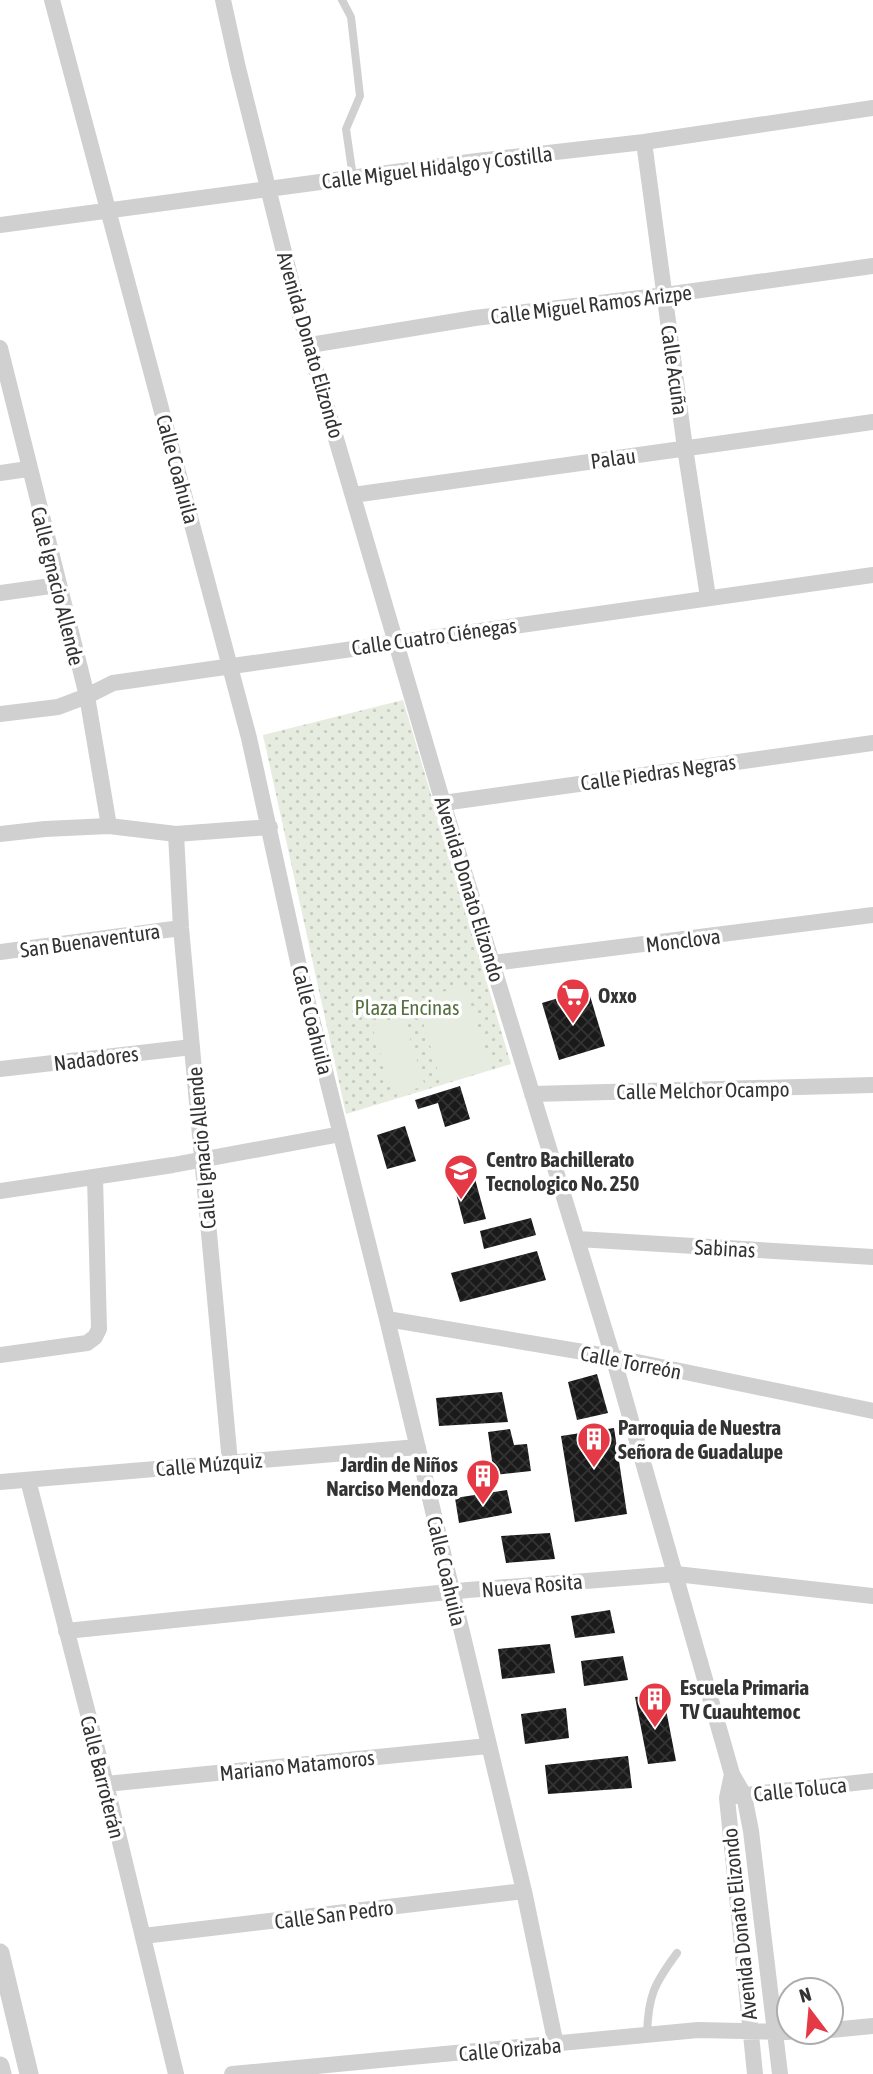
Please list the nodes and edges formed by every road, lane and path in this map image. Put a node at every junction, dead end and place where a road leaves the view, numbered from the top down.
1 (52, 0) edge
2 (223, 0) edge
3 (342, 0) edge
4 (873, 108) edge
5 (644, 142) junction
6 (353, 177) junction
7 (268, 188) junction
8 (108, 211) junction
9 (0, 225) edge
10 (873, 266) edge
11 (665, 295) junction
12 (310, 345) junction
13 (1, 353) edge
14 (873, 422) edge
15 (685, 448) junction
16 (28, 469) junction
17 (0, 473) edge
18 (353, 495) junction
19 (873, 575) edge
20 (58, 585) junction
21 (0, 593) edge
22 (708, 597) junction
23 (395, 641) junction
24 (231, 665) junction
25 (86, 696) junction
26 (0, 714) edge
27 (873, 743) edge
28 (443, 803) junction
29 (108, 826) junction
30 (270, 827) junction
31 (0, 834) edge
32 (176, 834) junction
33 (873, 915) edge
34 (181, 928) junction
35 (0, 952) edge
36 (492, 963) junction
37 (192, 1047) junction
38 (0, 1069) edge
39 (873, 1085) edge
40 (532, 1094) junction
41 (341, 1134) junction
42 (202, 1159) junction
43 (95, 1177) junction
44 (0, 1191) edge
45 (578, 1239) junction
46 (873, 1257) edge
47 (387, 1319) junction
48 (0, 1355) edge
49 (613, 1357) junction
50 (873, 1411) edge
51 (418, 1447) junction
52 (230, 1462) junction
53 (28, 1480) junction
54 (0, 1482) edge
55 (676, 1574) junction
56 (452, 1592) junction
57 (873, 1596) edge
58 (66, 1631) junction
59 (488, 1746) junction
60 (732, 1774) junction
61 (873, 1781) edge
62 (106, 1784) junction
63 (744, 1795) junction
64 (727, 1798) junction
65 (524, 1891) junction
66 (143, 1936) junction
67 (677, 1953) dead end
68 (0, 1954) edge
69 (775, 1983) edge
70 (873, 2026) edge
71 (845, 2029) edge
72 (750, 2031) junction
73 (775, 2032) edge
74 (647, 2035) junction
75 (556, 2045) junction
76 (782, 2046) edge
77 (0, 2066) edge
78 (290, 2071) edge
79 (2, 2074) edge
80 (29, 2074) edge
81 (176, 2074) edge
82 (232, 2074) edge
83 (755, 2074) edge
84 (780, 2074) edge

1 - 8 street, Calle Coahuila
2 - 7 street, Avenida Donato Elizondo
3 - 6 lane
4 - 5 street, Calle Miguel Hidalgo y Costilla
5 - 6 street, Calle Miguel Hidalgo y Costilla
5 - 11 street, Calle Acuña
6 - 7 street, Calle Miguel Hidalgo y Costilla
7 - 8 street, Calle Miguel Hidalgo y Costilla
7 - 12 street, Avenida Donato Elizondo
8 - 9 street, Calle Miguel Hidalgo y Costilla
8 - 24 street, Calle Coahuila
10 - 11 street, Calle Miguel Ramos Arizpe
11 - 12 street, Calle Miguel Ramos Arizpe
11 - 15 street, Calle Acuña
12 - 18 street, Avenida Donato Elizondo
13 - 16 street, Calle Ignacio Allende
14 - 15 street, Palau
15 - 18 street, Palau
15 - 22 street, Calle Acuña
16 - 17 street
16 - 20 street, Calle Ignacio Allende
18 - 23 street, Avenida Donato Elizondo
19 - 22 street, Calle Cuatro Ciénegas
20 - 21 street
20 - 25 street, Calle Ignacio Allende
22 - 23 street, Calle Cuatro Ciénegas
23 - 24 street, Calle Cuatro Ciénegas
23 - 28 street, Avenida Donato Elizondo
24 - 25 street, Calle Cuatro Ciénegas
24 - 30 street, Calle Coahuila
25 - 26 street, Calle Cuatro Ciénegas
25 - 29 street, Calle Ignacio Allende
27 - 28 street, Calle Piedras Negras
28 - 36 street, Avenida Donato Elizondo
29 - 31 street
29 - 32 street
30 - 32 street
30 - 41 street, Calle Coahuila
32 - 34 street, Calle Ignacio Allende
33 - 36 street, Monclova
34 - 35 street, San Buenaventura
34 - 37 street, Calle Ignacio Allende
36 - 40 street, Avenida Donato Elizondo
37 - 38 street, Nadadores
37 - 42 street, Calle Ignacio Allende
39 - 40 street, Calle Melchor Ocampo
40 - 45 street, Avenida Donato Elizondo
41 - 42 street
41 - 47 street, Calle Coahuila
42 - 43 street
42 - 52 street, Calle Ignacio Allende
43 - 44 street
43 - 48 street
45 - 46 street, Sabinas
45 - 49 street, Avenida Donato Elizondo
47 - 49 street, Calle Torreón
47 - 51 street, Calle Coahuila
49 - 50 street, Calle Torreón
49 - 55 street, Avenida Donato Elizondo
51 - 52 street, Calle Múzquiz
51 - 56 street, Calle Coahuila
52 - 53 street, Calle Múzquiz
53 - 54 street, Calle Múzquiz
53 - 58 street, Calle Barroterán
55 - 56 street, Nueva Rosita
55 - 57 street, Nueva Rosita
55 - 60 street, Avenida Donato Elizondo
56 - 58 street, Nueva Rosita
56 - 59 street, Calle Coahuila
58 - 62 street, Calle Barroterán
59 - 62 street, Mariano Matamoros
59 - 65 street, Calle Coahuila
60 - 63 street, Avenida Donato Elizondo
60 - 64 street, Avenida Donato Elizondo
61 - 63 street, Calle Toluca
62 - 66 street, Calle Barroterán
63 - 64 street, Calle Toluca
63 - 69 street, Avenida Donato Elizondo
64 - 72 street, Avenida Donato Elizondo
65 - 66 street, Calle San Pedro
65 - 75 street, Calle Coahuila
66 - 81 street, Calle Barroterán
67 - 74 lane
68 - 80 street
70 - 71 street
72 - 73 street, Calle Orizaba
72 - 74 street, Calle Orizaba
72 - 83 street, Avenida Donato Elizondo
74 - 75 street, Calle Orizaba
75 - 78 street, Calle Orizaba
76 - 84 street, Avenida Donato Elizondo
77 - 79 street
78 - 82 street, Calle Orizaba

